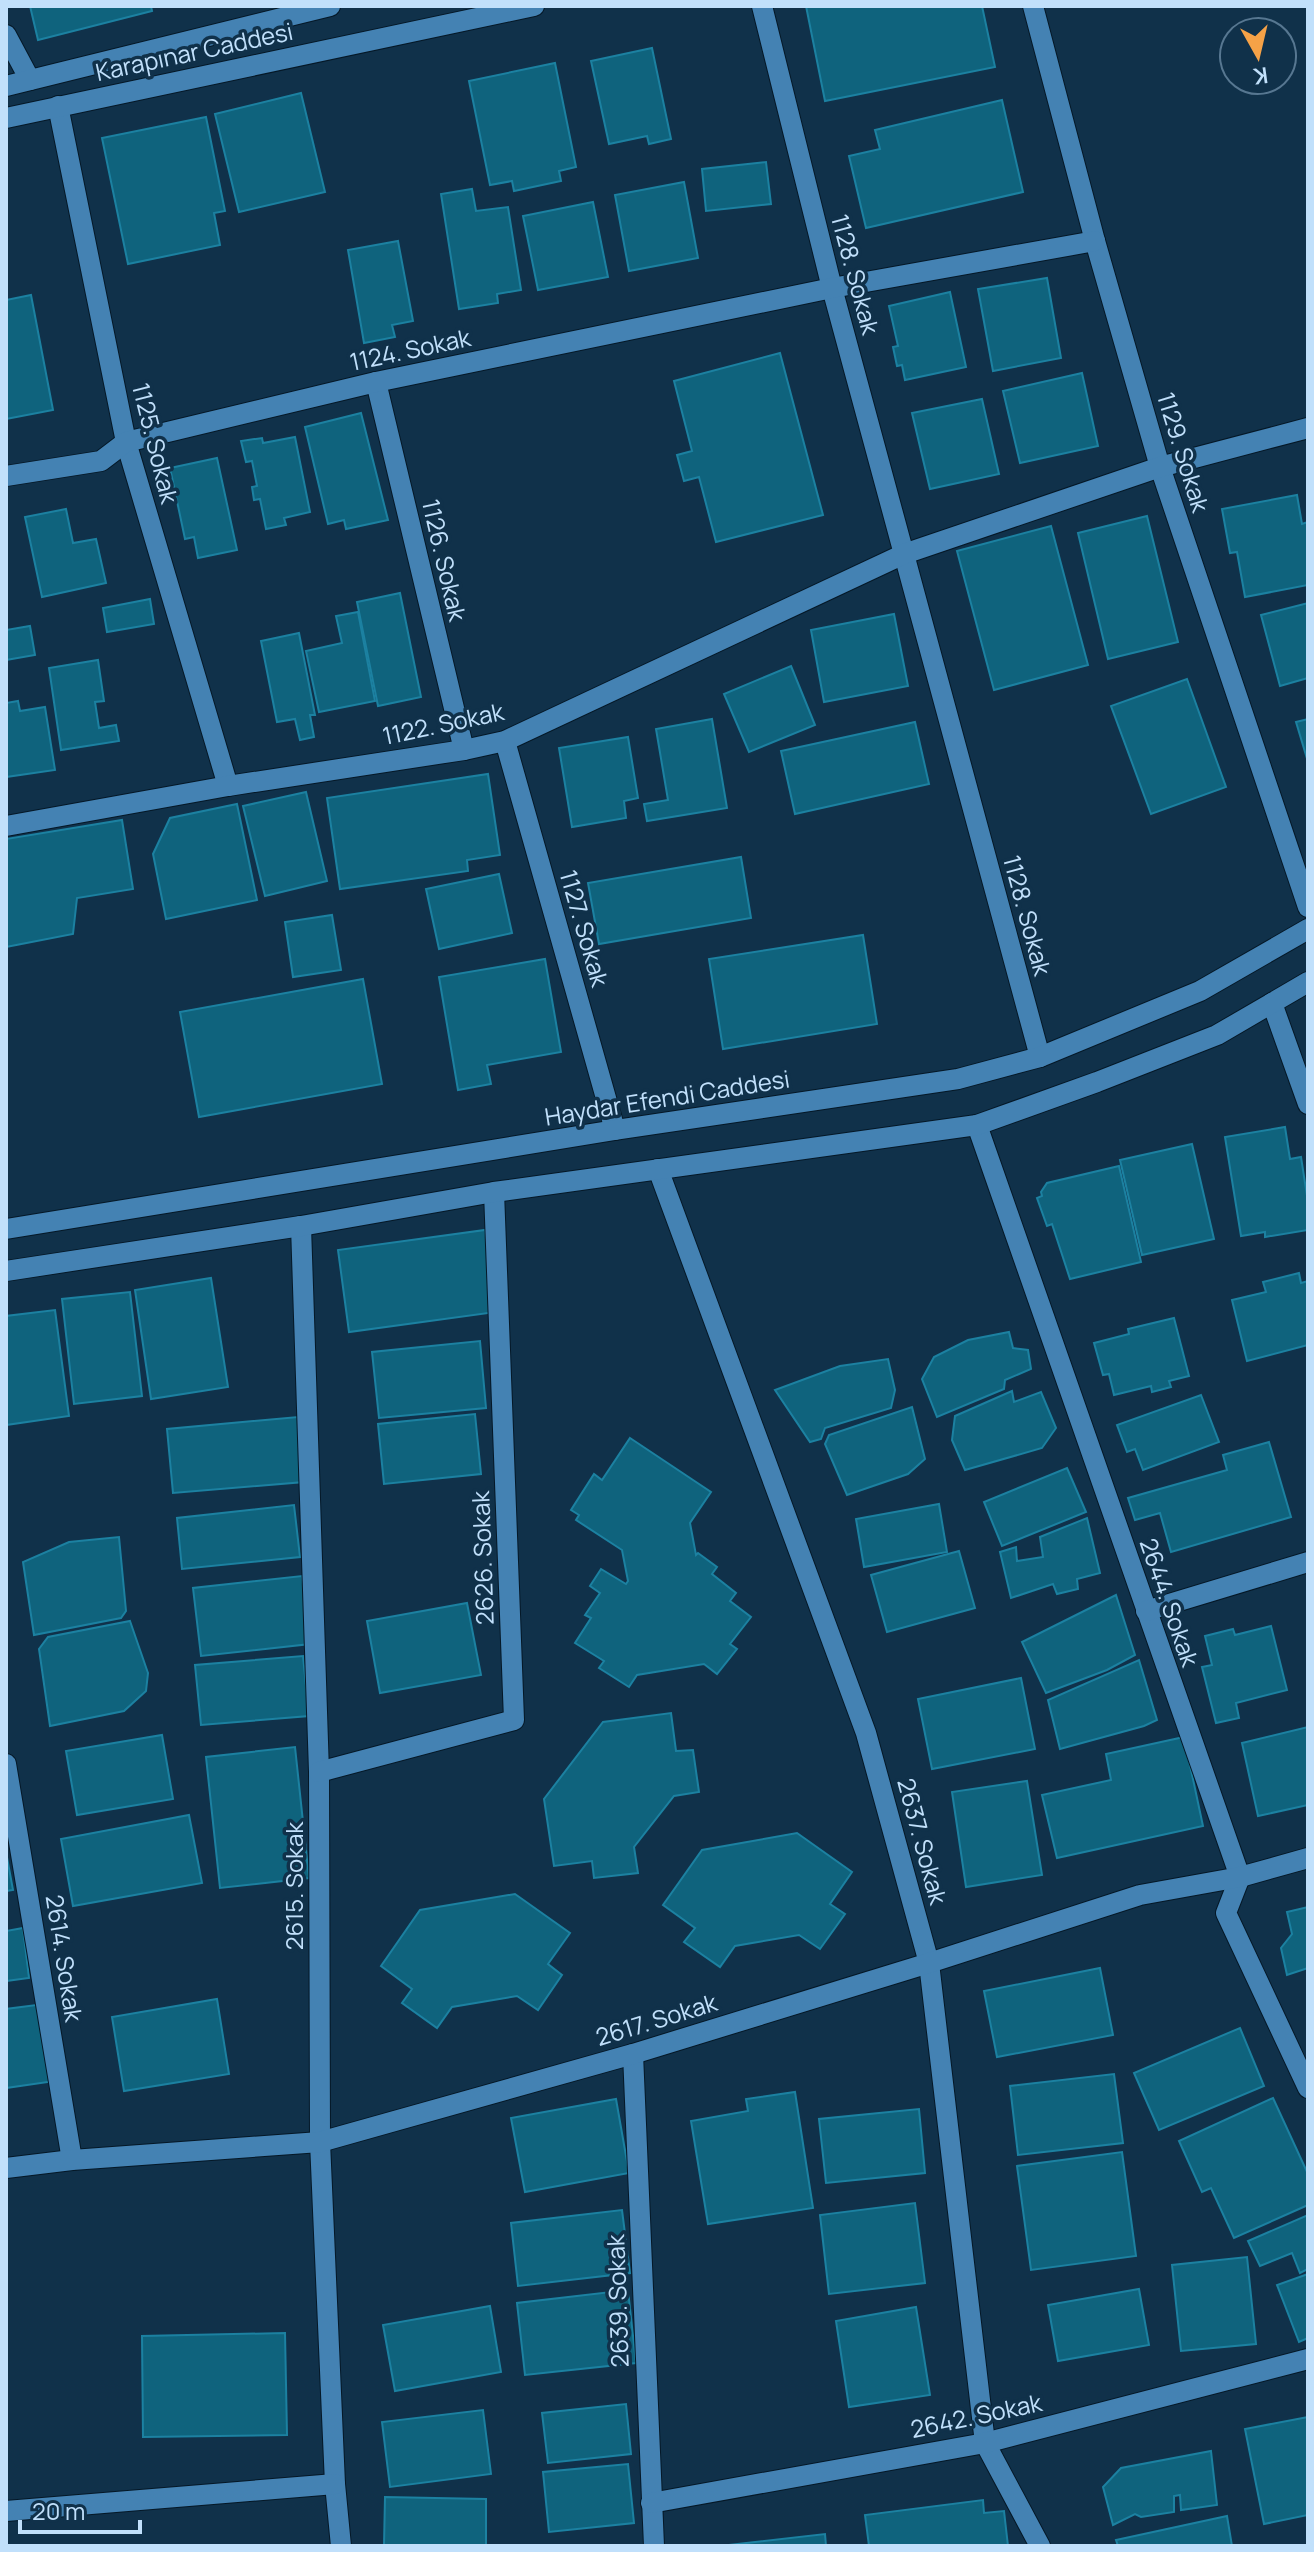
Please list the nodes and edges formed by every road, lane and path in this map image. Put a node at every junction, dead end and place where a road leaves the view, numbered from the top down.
1 (330, 6) edge
2 (534, 6) edge
3 (762, 6) edge
4 (1033, 6) edge
5 (6, 35) edge
6 (30, 80) junction
7 (6, 86) edge
8 (58, 106) junction
9 (6, 118) edge
10 (1095, 241) junction
11 (832, 288) junction
12 (376, 382) junction
13 (1308, 428) edge
14 (126, 442) junction
15 (1160, 467) junction
16 (6, 476) edge
17 (904, 554) junction
18 (505, 741) junction
19 (464, 750) junction
20 (228, 786) junction
21 (6, 826) edge
22 (1308, 907) edge
23 (1308, 929) edge
24 (1308, 982) edge
25 (1272, 1003) junction
26 (1040, 1057) junction
27 (1308, 1104) edge
28 (977, 1125) junction
29 (615, 1130) junction
30 (658, 1169) junction
31 (494, 1192) junction
32 (301, 1226) junction
33 (6, 1229) edge
34 (6, 1271) edge
35 (1308, 1562) edge
36 (1146, 1611) junction
37 (6, 1764) edge
38 (319, 1772) junction
39 (1308, 1858) edge
40 (1240, 1877) junction
41 (929, 1963) junction
42 (633, 2054) junction
43 (1308, 2088) edge
44 (320, 2142) junction
45 (72, 2160) junction
46 (6, 2168) edge
47 (1308, 2359) edge
48 (985, 2443) junction
49 (335, 2484) junction
50 (651, 2503) junction
51 (6, 2511) edge
52 (341, 2546) edge
53 (654, 2546) edge
54 (1040, 2546) edge

1 - 6 street, Karapınar Caddesi
2 - 8 street, Karapınar Caddesi
3 - 11 street, 1128. Sokak
4 - 10 street, 1129. Sokak
5 - 6 street
6 - 7 street, Karapınar Caddesi
8 - 9 street, Karapınar Caddesi
8 - 14 street, 1125. Sokak
10 - 11 street, 1124. Sokak
10 - 15 street, 1129. Sokak
11 - 12 street, 1124. Sokak
11 - 17 street, 1128. Sokak
12 - 14 street, 1124. Sokak
12 - 19 street, 1126. Sokak
13 - 15 street
14 - 16 street, 1124. Sokak
14 - 20 street, 1125. Sokak
15 - 17 street
15 - 22 street, 1129. Sokak
17 - 18 street, 1122. Sokak
17 - 26 street, 1128. Sokak
18 - 19 street, 1122. Sokak
18 - 29 street, 1127. Sokak
19 - 20 street, 1122. Sokak
20 - 21 street, 1122. Sokak
23 - 26 street, Haydar Efendi Caddesi
24 - 25 street
25 - 27 street
25 - 28 street
26 - 29 street, Haydar Efendi Caddesi
28 - 30 street
28 - 36 street, 2644. Sokak
29 - 33 street, Haydar Efendi Caddesi
30 - 31 street
30 - 41 street, 2637. Sokak
31 - 32 street
31 - 38 street, 2626. Sokak
32 - 34 street
32 - 38 street, 2615. Sokak
35 - 36 street
36 - 40 street, 2644. Sokak
37 - 45 street, 2614. Sokak
38 - 44 street, 2615. Sokak
39 - 40 street, 2617. Sokak
40 - 41 street, 2617. Sokak
40 - 43 street
41 - 42 street, 2617. Sokak
41 - 48 street, 2637. Sokak
42 - 44 street, 2617. Sokak
42 - 50 street, 2639. Sokak
44 - 45 street, 2617. Sokak
44 - 49 street, 2615. Sokak
45 - 46 street, 2617. Sokak
47 - 48 street, 2642. Sokak
48 - 50 street, 2642. Sokak
48 - 54 street, 2637. Sokak
49 - 51 street
49 - 52 street, 2615. Sokak
50 - 53 street, 2639. Sokak

